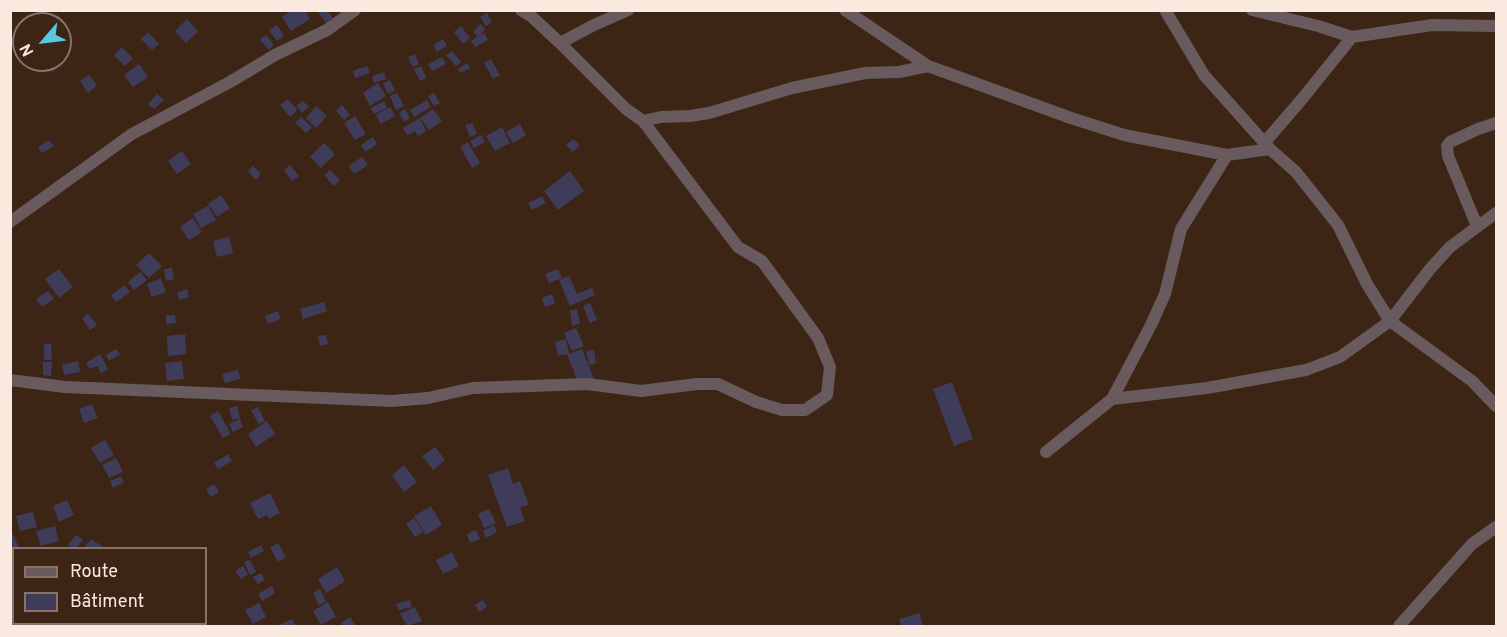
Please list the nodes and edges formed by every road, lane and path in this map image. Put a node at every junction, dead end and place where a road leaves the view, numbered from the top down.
1 (355, 10) edge
2 (521, 10) edge
3 (628, 10) edge
4 (845, 10) edge
5 (1165, 10) edge
6 (1252, 10) edge
7 (1497, 26) edge
8 (1352, 37) junction
9 (560, 43) junction
10 (928, 66) junction
11 (643, 121) junction
12 (1497, 123) edge
13 (1268, 145) junction
14 (1227, 155) junction
15 (1497, 213) edge
16 (10, 222) edge
17 (1477, 226) junction
18 (1390, 321) junction
19 (10, 380) edge
20 (1112, 399) junction
21 (1497, 406) edge
22 (1046, 452) dead end
23 (1497, 527) edge
24 (1399, 627) edge

1 - 16 street
2 - 9 street
3 - 9 street
4 - 10 street
5 - 13 street
6 - 8 street
7 - 8 street
8 - 13 street
9 - 11 street
10 - 11 street
10 - 14 street
11 - 19 street
12 - 17 street
13 - 14 street
13 - 18 street
14 - 20 street
15 - 17 street
17 - 18 street
18 - 20 street
18 - 21 street
20 - 22 street
23 - 24 street

